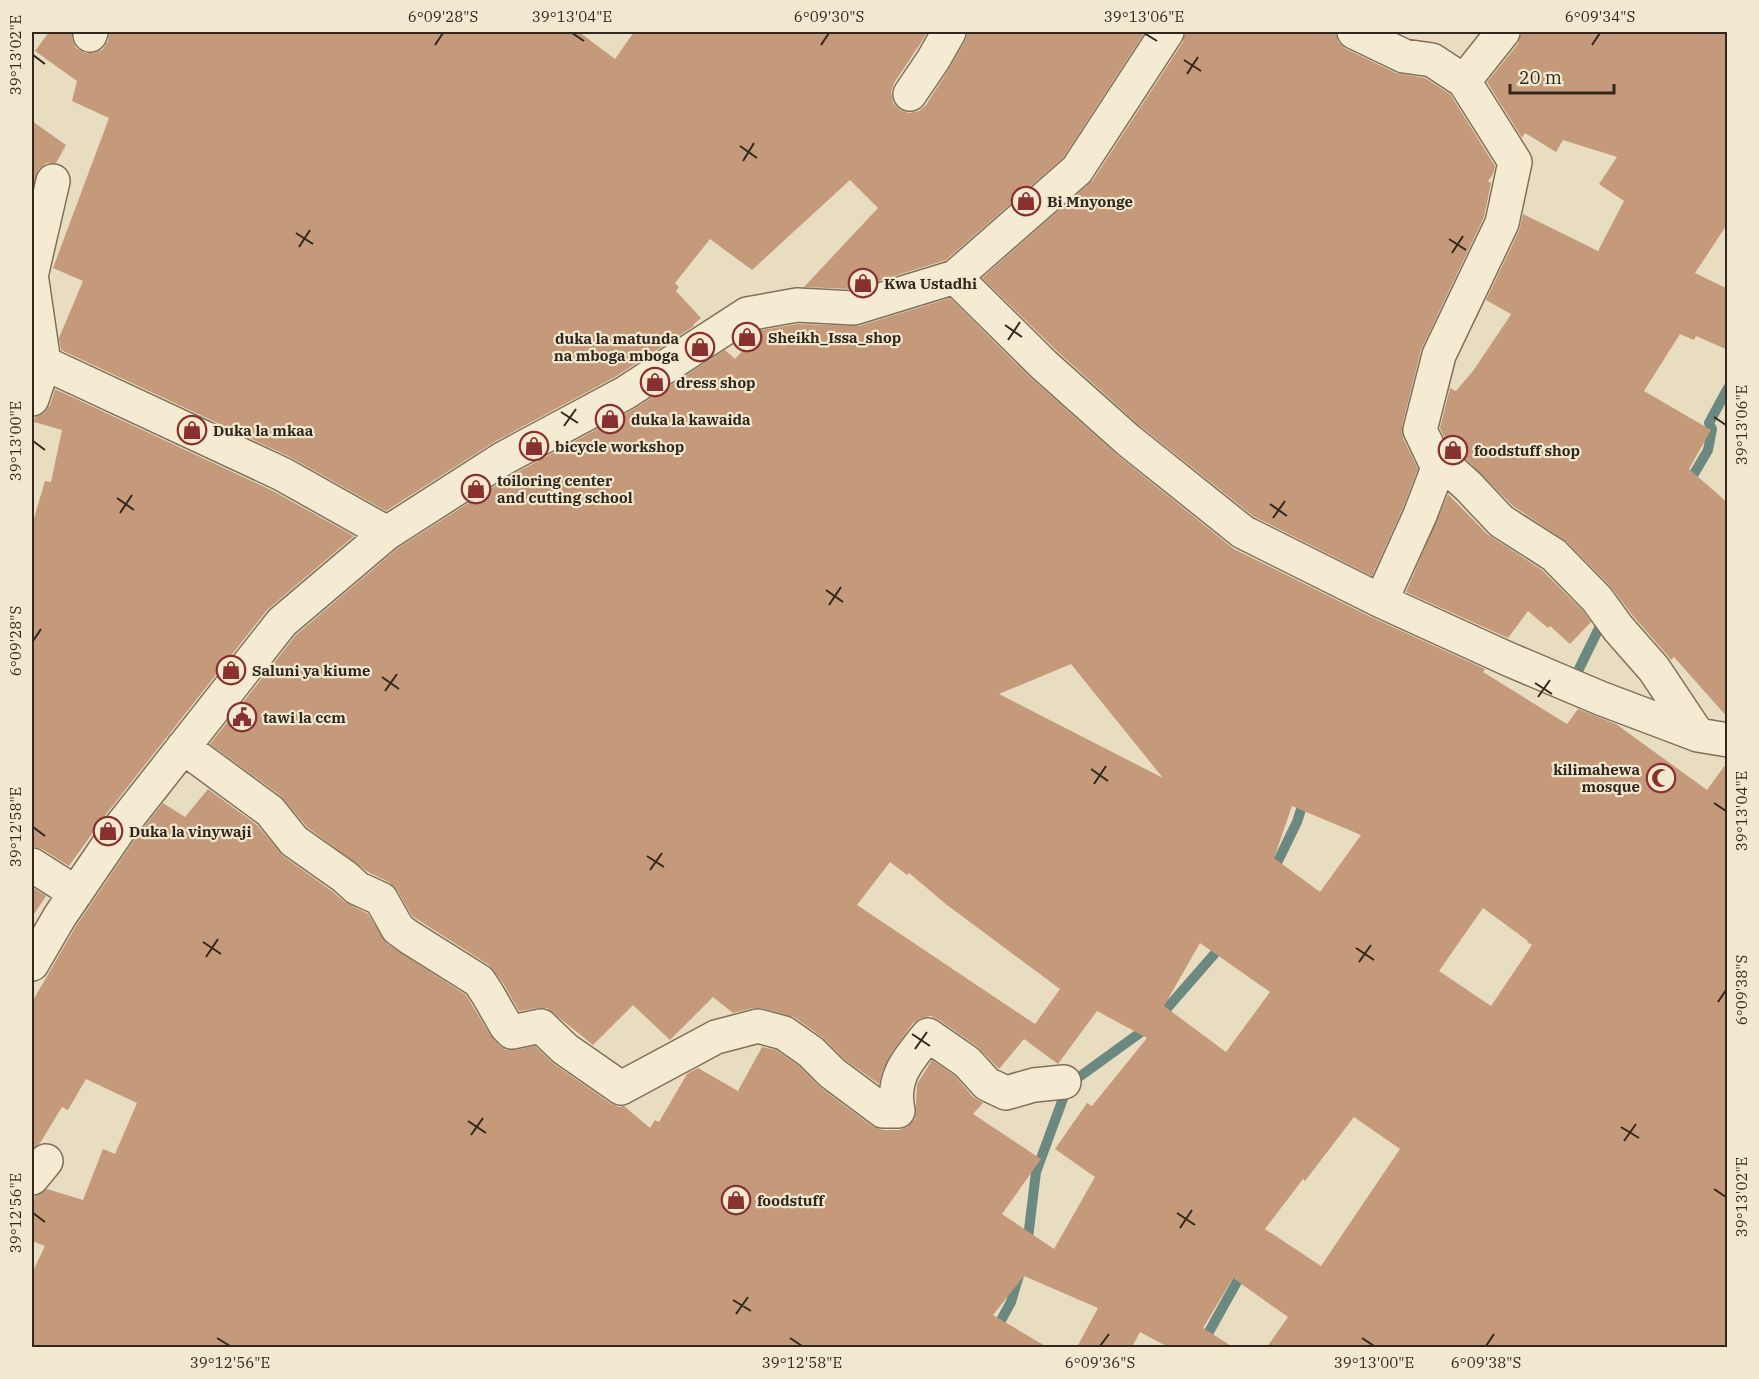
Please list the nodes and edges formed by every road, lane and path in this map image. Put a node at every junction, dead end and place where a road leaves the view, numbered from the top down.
1 (949, 32) edge
2 (1167, 32) edge
3 (1354, 32) edge
4 (1503, 32) edge
5 (1464, 81) junction
6 (910, 94) dead end
7 (53, 181) dead end
8 (32, 272) edge
9 (955, 277) junction
10 (32, 281) edge
11 (38, 363) edge
12 (32, 399) edge
13 (1438, 468) junction
14 (387, 532) junction
15 (1381, 601) junction
16 (1713, 737) edge
17 (183, 747) junction
18 (32, 865) edge
19 (76, 893) junction
20 (32, 964) edge
21 (1065, 1082) dead end

1 - 6 street
2 - 9 street
3 - 5 street
4 - 5 street
5 - 13 street
7 - 8 street
9 - 14 street
9 - 15 street
10 - 11 street
11 - 12 street
11 - 14 street
13 - 15 street
13 - 16 street
14 - 17 street
15 - 16 street
17 - 19 street
17 - 21 street
18 - 19 street
19 - 20 street

